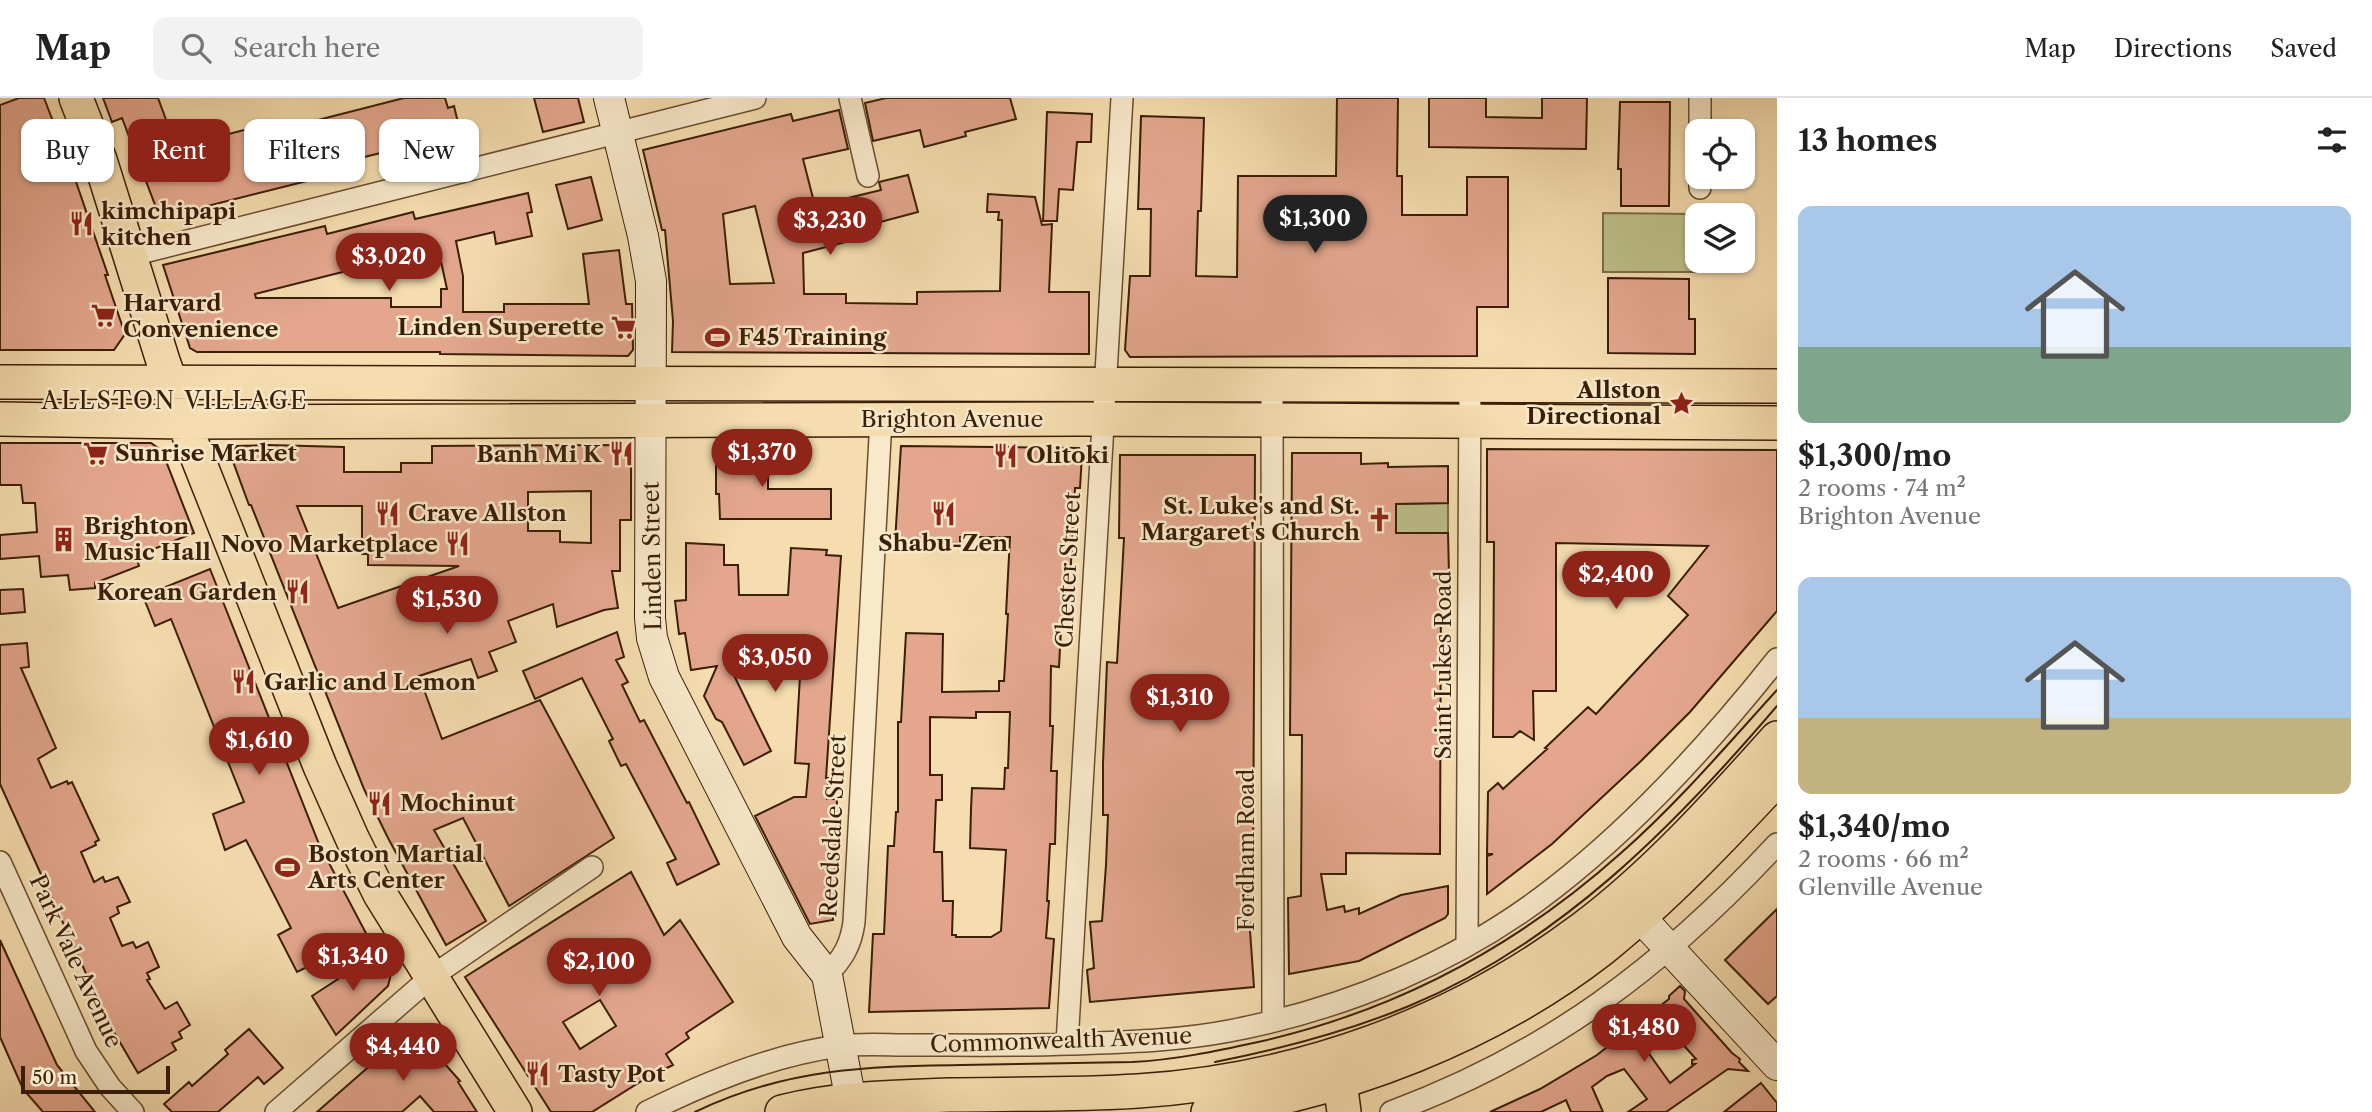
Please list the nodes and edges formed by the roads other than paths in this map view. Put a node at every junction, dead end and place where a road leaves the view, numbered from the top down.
1 (76, 98) edge
2 (609, 98) edge
3 (755, 98) edge
4 (850, 98) edge
5 (1122, 98) edge
6 (1700, 98) edge
7 (1700, 119) edge
8 (617, 132) junction
9 (868, 176) dead end
10 (132, 255) junction
11 (0, 382) edge
12 (172, 383) junction
13 (652, 383) junction
14 (1106, 384) junction
15 (1470, 385) junction
16 (1272, 386) junction
17 (1777, 386) edge
18 (0, 419) edge
19 (881, 419) junction
20 (1103, 419) junction
21 (652, 420) junction
22 (1272, 421) junction
23 (184, 422) junction
24 (1470, 422) junction
25 (1777, 423) edge
26 (1777, 659) edge
27 (1777, 738) edge
28 (1777, 779) edge
29 (1777, 844) edge
30 (0, 862) edge
31 (592, 867) dead end
32 (1640, 917) junction
33 (1467, 945) junction
34 (1670, 949) junction
35 (827, 975) junction
36 (431, 977) junction
37 (1273, 1021) junction
38 (1067, 1044) junction
39 (840, 1045) junction
40 (1777, 1065) edge
41 (1342, 1097) edge
42 (1206, 1103) edge
43 (852, 1106) edge
44 (133, 1112) edge
45 (276, 1112) edge
46 (514, 1112) edge
47 (647, 1112) edge
48 (782, 1112) edge
49 (1391, 1112) edge

1 - 10 main road
2 - 8 street, Linden Street
3 - 8 street
4 - 9 street
5 - 14 street, Chester Street
6 - 7 street
8 - 10 street
8 - 13 street, Linden Street
10 - 12 main road
11 - 12 main road, Brighton Avenue
12 - 13 main road, Brighton Avenue
12 - 23 main road
13 - 14 main road, Brighton Avenue
13 - 21 street, Linden Street
14 - 16 main road, Brighton Avenue
14 - 20 street, Chester Street
15 - 16 main road, Brighton Avenue
15 - 17 main road, Brighton Avenue
15 - 24 street, Saint Lukes Road
16 - 22 street, Fordham Road
18 - 23 main road, Brighton Avenue
19 - 20 main road, Brighton Avenue
19 - 21 main road, Brighton Avenue
19 - 35 street, Reedsdale Street
20 - 22 main road, Brighton Avenue
20 - 38 street, Chester Street
21 - 23 main road, Brighton Avenue
21 - 35 street, Linden Street
22 - 24 main road, Brighton Avenue
22 - 37 street, Fordham Road
23 - 36 main road
24 - 25 main road, Brighton Avenue
24 - 33 street, Saint Lukes Road
26 - 33 street, Commonwealth Avenue
27 - 42 main road
28 - 32 main road
29 - 34 street
30 - 44 street, Park Vale Avenue
31 - 36 street
32 - 34 street
32 - 41 main road
33 - 37 street, Commonwealth Avenue
34 - 40 street
34 - 49 street
35 - 39 street
36 - 45 street
36 - 46 main road
37 - 38 street, Commonwealth Avenue
38 - 39 street, Commonwealth Avenue
39 - 43 street
39 - 47 street, Commonwealth Avenue
41 - 42 main road
42 - 43 main road
43 - 48 main road

